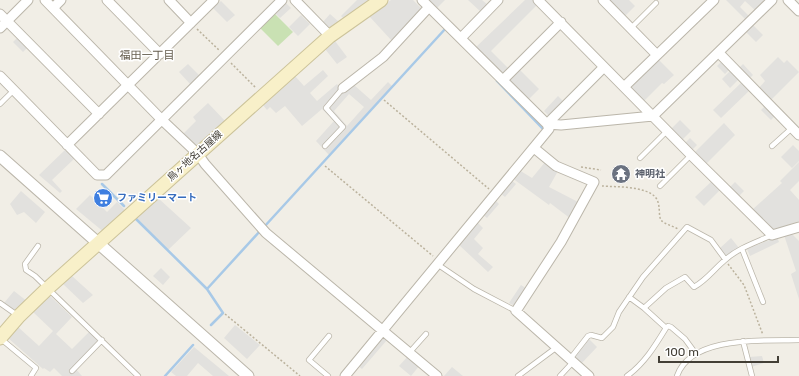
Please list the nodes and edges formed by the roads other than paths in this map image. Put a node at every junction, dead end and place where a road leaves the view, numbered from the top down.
1 (28, 0) edge
2 (45, 0) edge
3 (61, 0) edge
4 (107, 0) edge
5 (169, 0) edge
6 (214, 0) edge
7 (282, 0) edge
8 (295, 0) edge
9 (381, 0) edge
10 (498, 0) edge
11 (538, 0) edge
12 (603, 0) edge
13 (714, 0) edge
14 (772, 0) edge
15 (788, 0) edge
16 (426, 3) edge
17 (656, 3) dead end
18 (53, 8) junction
19 (799, 11) edge
20 (0, 14) edge
21 (7, 21) junction
22 (560, 22) junction
23 (191, 23) junction
24 (0, 28) edge
25 (631, 28) junction
26 (330, 36) junction
27 (461, 38) junction
28 (719, 53) junction
29 (160, 54) junction
30 (657, 55) junction
31 (604, 67) junction
32 (0, 76) edge
33 (503, 80) junction
34 (128, 85) junction
35 (624, 87) junction
36 (343, 88) joint
37 (14, 90) junction
38 (0, 104) edge
39 (98, 114) junction
40 (653, 116) junction
41 (162, 120) junction
42 (547, 124) junction
43 (792, 128) junction
44 (668, 131) junction
45 (799, 135) edge
46 (67, 145) junction
47 (325, 146) dead end
48 (772, 146) dead end
49 (534, 148) junction
50 (198, 154) junction
51 (691, 154) junction
52 (0, 156) edge
53 (640, 158) dead end
54 (660, 186) dead end
55 (799, 227) edge
56 (772, 235) junction
57 (99, 243) junction
58 (38, 246) dead end
59 (742, 249) junction
60 (725, 259) junction
61 (438, 262) junction
62 (47, 289) junction
63 (629, 297) junction
64 (763, 302) dead end
65 (0, 303) edge
66 (644, 308) junction
67 (516, 311) junction
68 (19, 316) junction
69 (666, 328) junction
70 (383, 331) junction
71 (426, 334) dead end
72 (329, 336) dead end
73 (0, 338) edge
74 (102, 340) junction
75 (799, 340) edge
76 (743, 341) junction
77 (557, 347) junction
78 (409, 353) junction
79 (696, 354) junction
80 (572, 360) junction
81 (72, 371) dead end
82 (31, 376) edge
83 (138, 376) edge
84 (248, 376) edge
85 (328, 376) edge
86 (345, 376) edge
87 (437, 376) edge
88 (518, 376) edge
89 (560, 376) edge
90 (589, 376) edge
91 (627, 376) edge
92 (677, 376) edge
93 (752, 376) edge

1 - 21 street
2 - 18 street
3 - 18 street
4 - 29 street
5 - 23 street
6 - 23 street
7 - 41 street
8 - 26 street
9 - 26 main road, 鳥ヶ地名古屋線
10 - 27 street
11 - 22 street
12 - 25 street
13 - 30 street
14 - 28 street
15 - 19 street
16 - 27 street
16 - 36 street
17 - 25 lane
18 - 34 street
20 - 21 street
21 - 24 street
21 - 39 street
22 - 31 street
22 - 33 street
23 - 29 street
25 - 30 street
26 - 50 main road, 鳥ヶ地名古屋線
27 - 33 street
28 - 40 street
28 - 43 street
29 - 34 street
30 - 35 street
31 - 35 street
31 - 42 street
32 - 37 street
33 - 42 street
34 - 39 street
34 - 41 street
35 - 40 street
36 - 47 lane
37 - 38 lane
37 - 46 street
39 - 46 street
40 - 42 street
40 - 44 street
41 - 46 street
41 - 50 street
42 - 49 street
43 - 45 street
43 - 48 lane
44 - 51 street
44 - 53 lane
49 - 61 street
49 - 67 street
50 - 57 main road, 鳥ヶ地名古屋線
50 - 70 street
51 - 54 lane
51 - 56 street
52 - 57 street
55 - 56 street
56 - 59 lane
57 - 62 main road, 鳥ヶ地名古屋線
57 - 84 street
58 - 62 lane
59 - 60 lane
59 - 64 lane
60 - 63 lane
60 - 66 lane
61 - 67 lane
61 - 70 street
62 - 68 main road, 鳥ヶ地名古屋線
62 - 74 lane
63 - 66 lane
63 - 80 lane
65 - 68 lane
66 - 69 lane
67 - 77 street
68 - 73 main road, 鳥ヶ地名古屋線
69 - 79 lane
69 - 91 lane
70 - 78 street
70 - 86 street
71 - 78 lane
72 - 85 lane
73 - 82 lane
74 - 81 lane
74 - 83 lane
75 - 76 lane
76 - 79 lane
76 - 93 lane
77 - 80 street
77 - 88 lane
78 - 87 street
79 - 92 lane
80 - 89 lane
80 - 90 street

